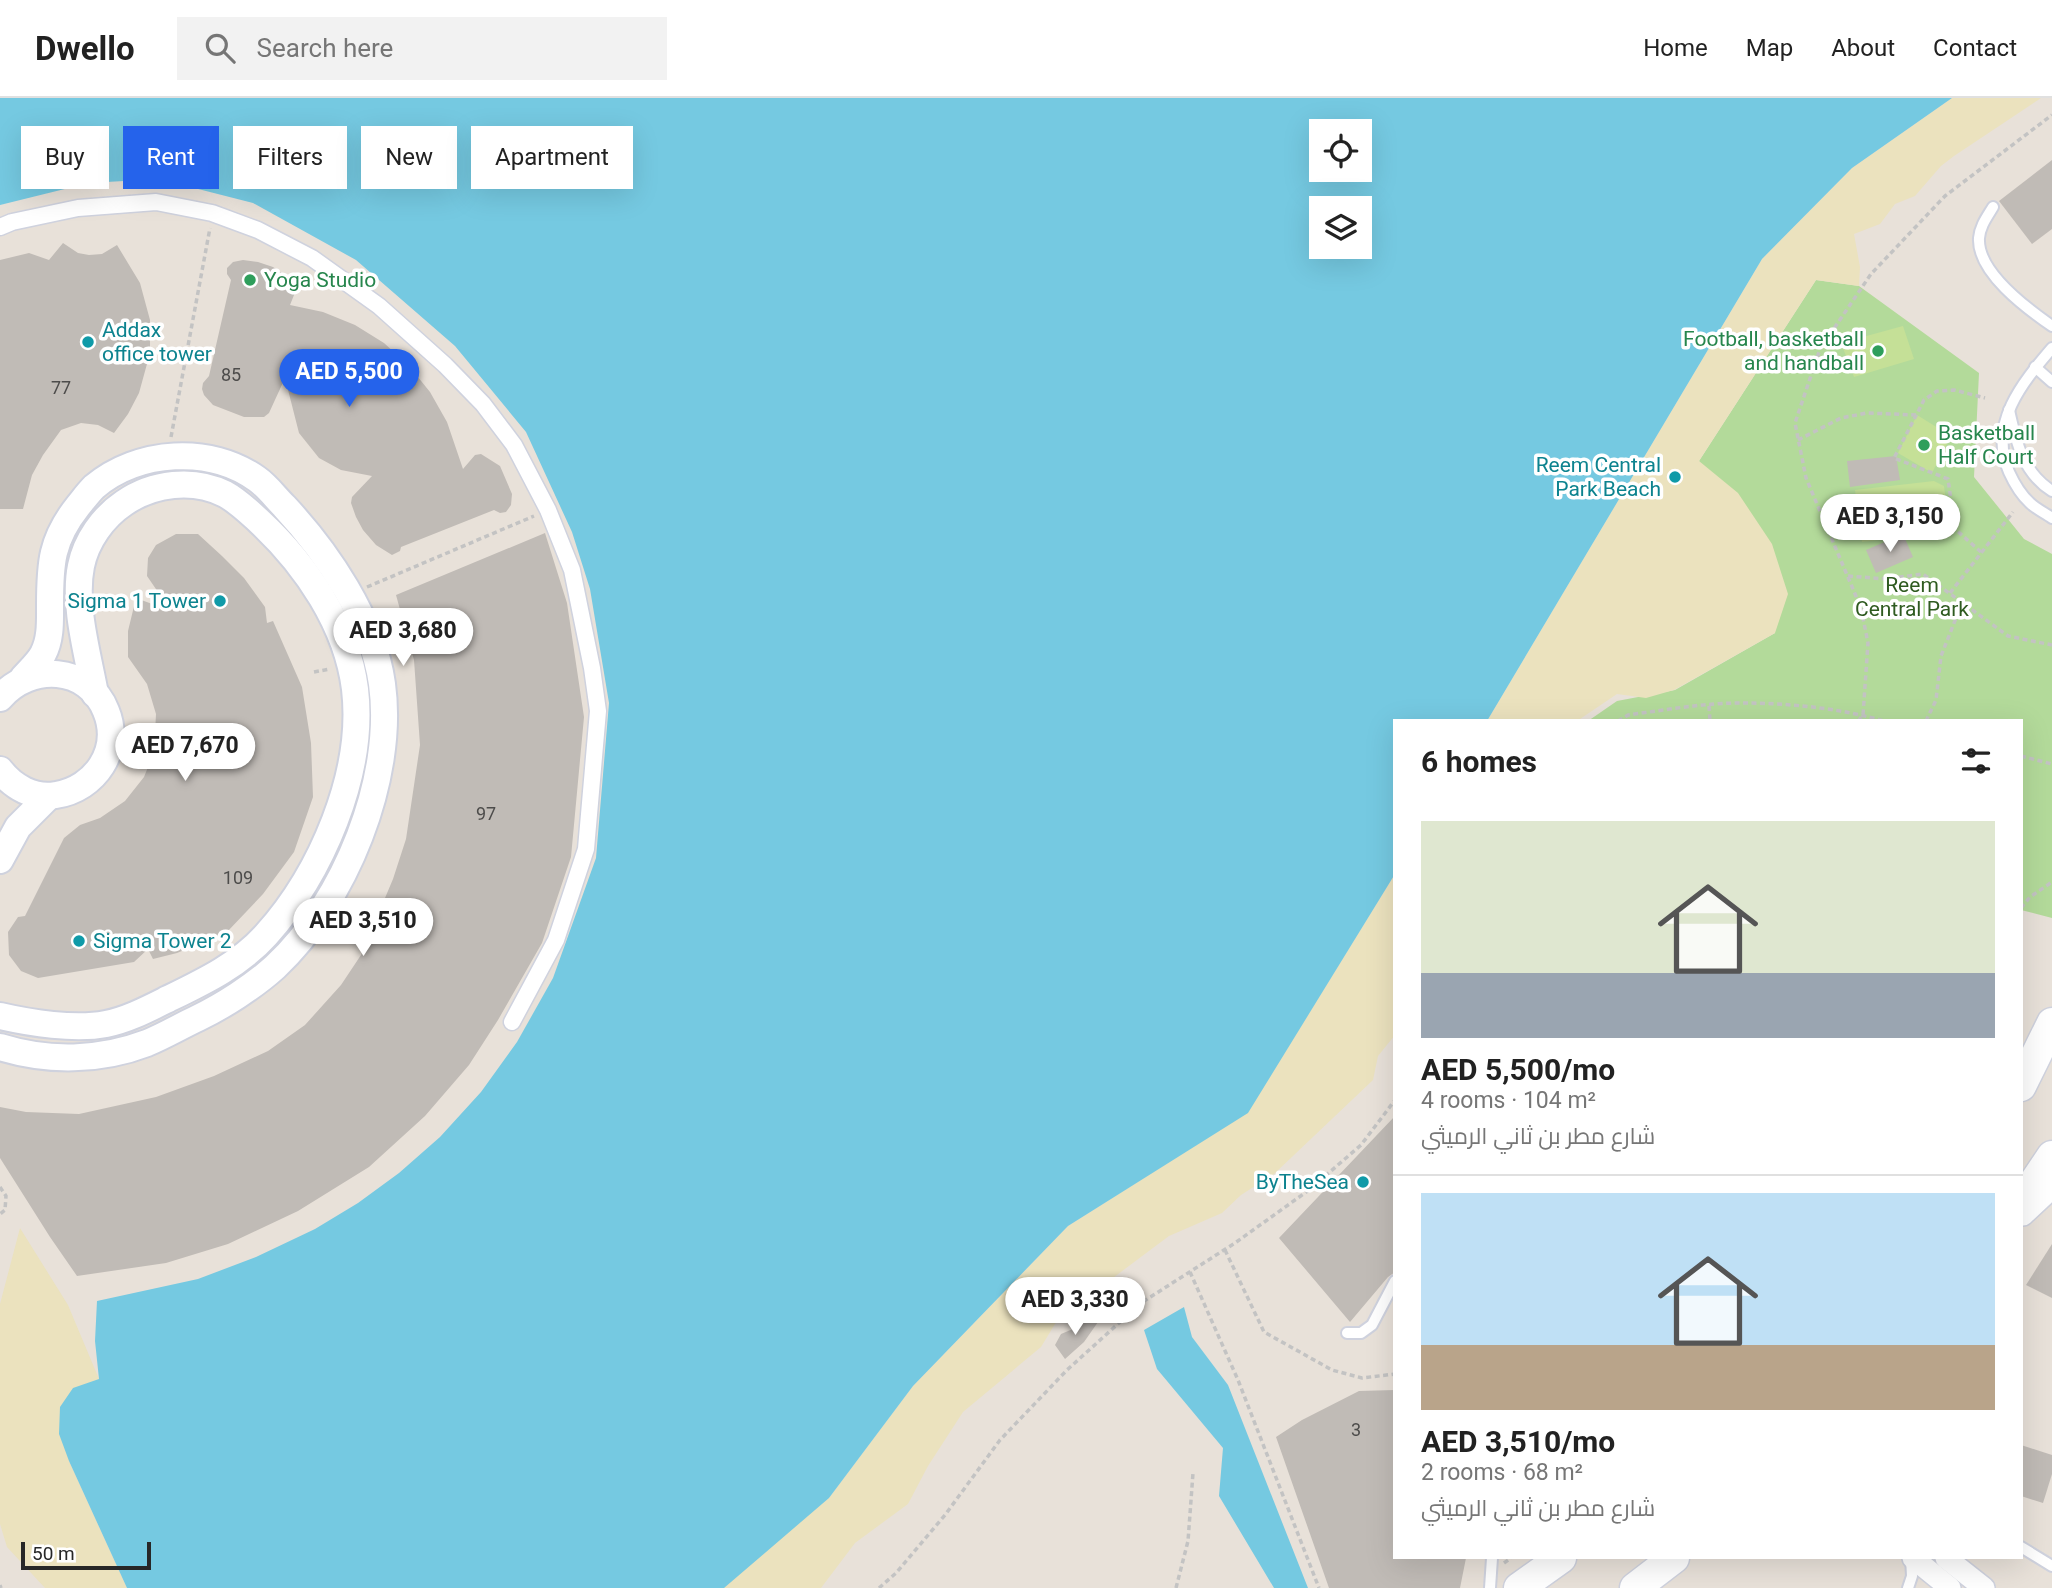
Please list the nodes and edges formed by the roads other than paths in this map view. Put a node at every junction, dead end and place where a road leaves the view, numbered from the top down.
1 (1993, 207) dead end
2 (0, 227) edge
3 (2052, 326) edge
4 (2052, 348) edge
5 (2035, 367) junction
6 (2052, 382) edge
7 (2009, 407) junction
8 (2052, 492) edge
9 (2052, 518) edge
10 (23, 678) junction
11 (95, 694) junction
12 (0, 698) edge
13 (0, 770) edge
14 (49, 796) junction
15 (0, 860) edge
16 (0, 1016) edge
17 (512, 1022) dead end
18 (2052, 1023) edge
19 (0, 1047) edge
20 (2029, 1062) edge
21 (2023, 1080) edge
22 (2052, 1156) edge
23 (2052, 1188) edge
24 (2023, 1199) edge
25 (2023, 1214) edge
26 (1393, 1284) edge
27 (1347, 1333) dead end
28 (2023, 1548) edge
29 (1492, 1559) edge
30 (1561, 1559) edge
31 (1673, 1559) edge
32 (1912, 1559) edge
33 (1913, 1559) edge
34 (1947, 1559) edge
35 (2052, 1566) edge
36 (1490, 1588) edge
37 (1519, 1588) edge
38 (1635, 1588) edge
39 (1908, 1588) edge
40 (1950, 1588) edge
41 (1984, 1588) edge

1 - 3 lane
2 - 17 street
4 - 5 lane
5 - 6 lane
5 - 7 lane
7 - 8 lane
7 - 9 lane
10 - 11 street
10 - 12 street
10 - 19 street
11 - 14 street
11 - 16 street
13 - 14 street
14 - 15 street
18 - 20 main road
20 - 21 main road
22 - 24 main road
23 - 25 street
26 - 27 lane
28 - 35 lane
29 - 36 lane
30 - 37 main road
31 - 38 main road
32 - 39 lane
33 - 40 street
34 - 41 street

